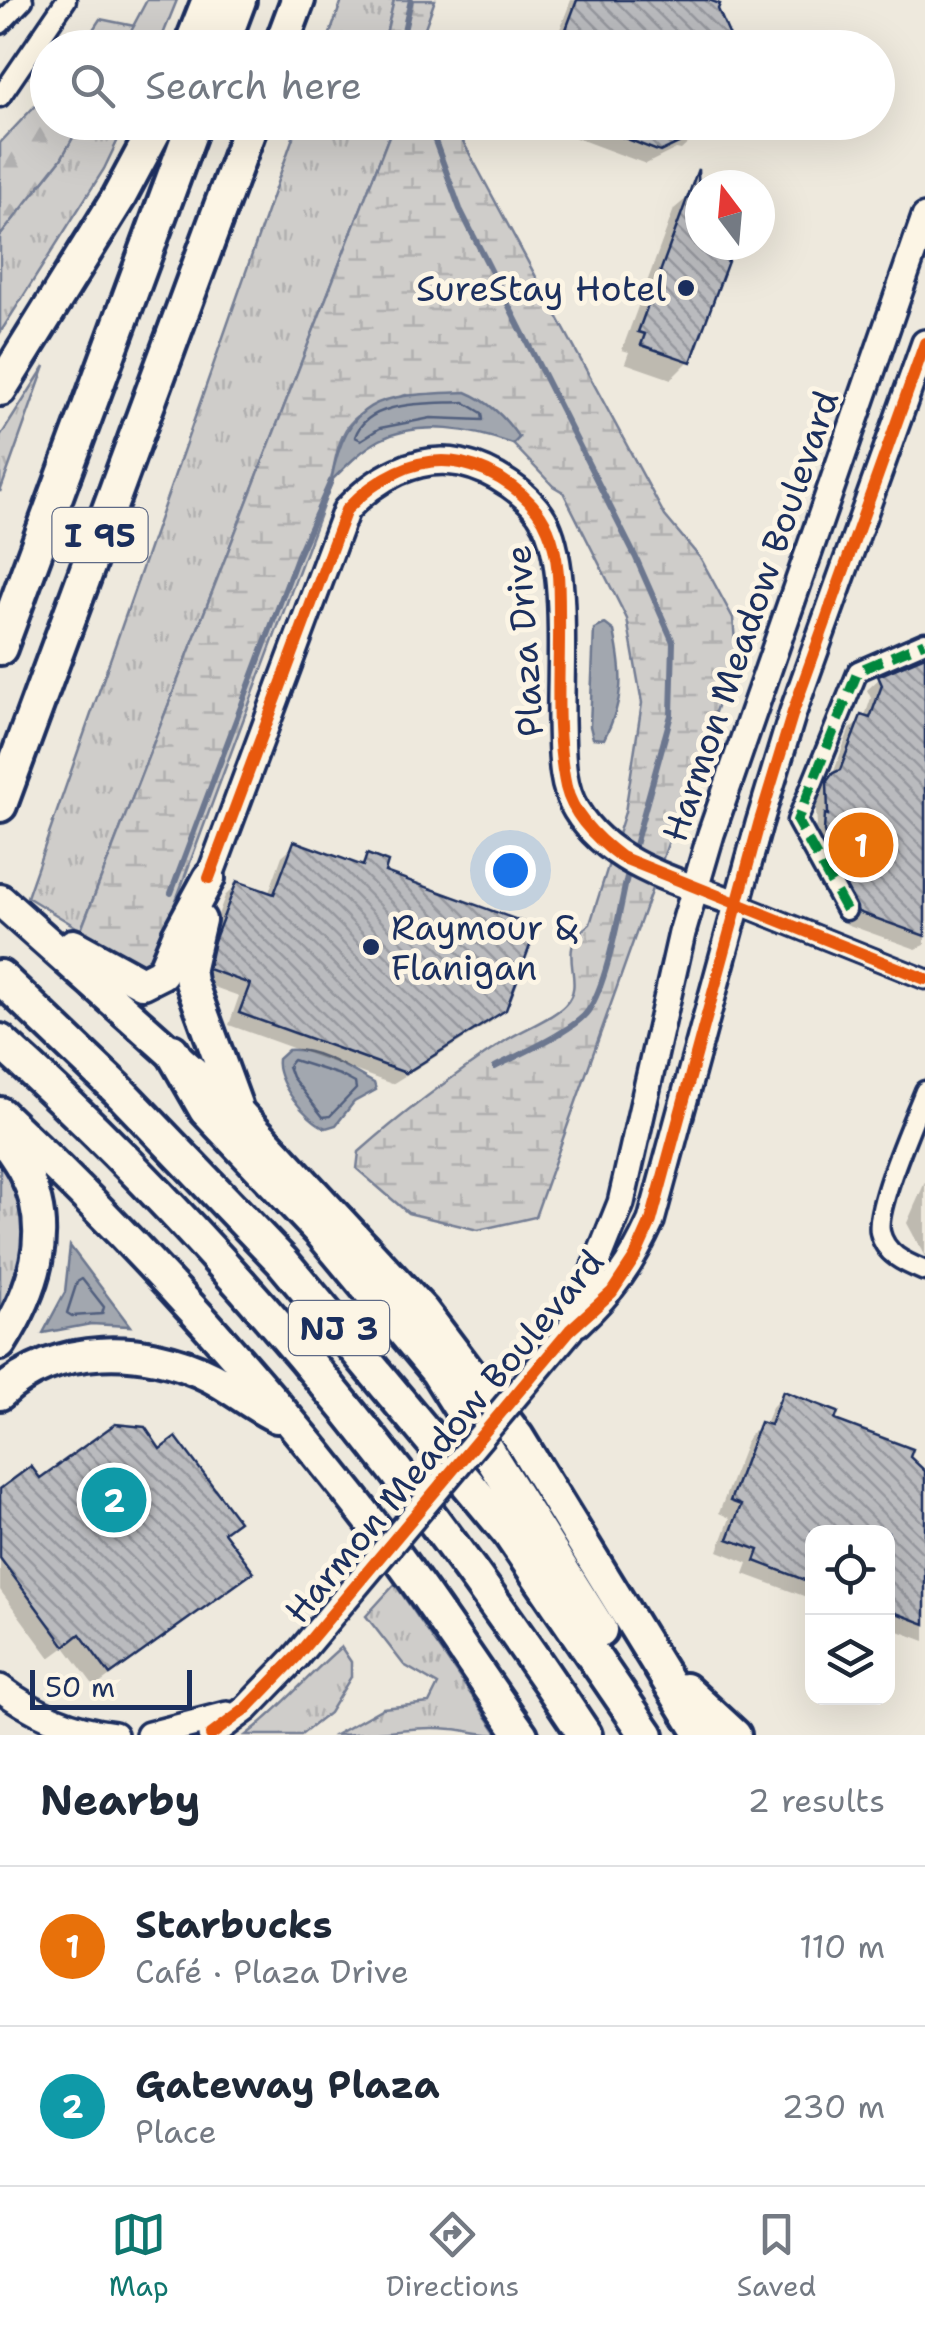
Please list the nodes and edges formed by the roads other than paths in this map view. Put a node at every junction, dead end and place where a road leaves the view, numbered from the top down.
1 (23, 0) edge
2 (66, 0) edge
3 (209, 0) edge
4 (239, 0) edge
5 (298, 0) edge
6 (0, 24) edge
7 (46, 30) edge
8 (197, 30) edge
9 (228, 30) edge
10 (287, 30) edge
11 (30, 53) edge
12 (0, 98) edge
13 (149, 140) edge
14 (187, 140) edge
15 (245, 140) edge
16 (925, 216) edge
17 (925, 343) edge
18 (0, 389) edge
19 (925, 642) edge
20 (0, 648) edge
21 (0, 804) edge
22 (208, 878) junction
23 (694, 888) junction
24 (0, 900) edge
25 (738, 904) junction
26 (846, 910) dead end
27 (30, 923) junction
28 (0, 978) edge
29 (925, 979) edge
30 (0, 1041) edge
31 (172, 1051) junction
32 (925, 1091) edge
33 (0, 1113) edge
34 (239, 1113) junction
35 (0, 1134) edge
36 (925, 1271) edge
37 (570, 1330) junction
38 (0, 1344) edge
39 (0, 1394) edge
40 (293, 1424) junction
41 (661, 1667) junction
42 (0, 1688) edge
43 (247, 1708) junction
44 (641, 1726) edge
45 (114, 1735) edge
46 (149, 1735) edge
47 (211, 1735) edge
48 (522, 1735) edge
49 (584, 1735) edge
50 (701, 1735) edge
51 (735, 1735) edge

1 - 6 street
2 - 7 street
3 - 8 highway
4 - 9 highway
5 - 10 highway
11 - 12 street
13 - 18 highway
14 - 20 highway, I 95
15 - 21 highway, I 95
16 - 23 street, Harmon Meadow Boulevard
17 - 25 street, Harmon Meadow Boulevard
19 - 26 street
22 - 23 street, Plaza Drive
22 - 27 main road
22 - 34 main road
23 - 25 street, Plaza Drive
23 - 37 street, Harmon Meadow Boulevard
24 - 27 main road
25 - 29 street, Plaza Drive
25 - 37 street, Harmon Meadow Boulevard
27 - 31 main road
28 - 44 highway, NJ 3
30 - 49 highway, NJ 3
31 - 34 main road
31 - 44 highway
32 - 36 street
33 - 40 main road, NJ 3
34 - 41 main road
35 - 38 main road
37 - 43 street, Harmon Meadow Boulevard, bridge
39 - 40 main road
40 - 48 main road, NJ 3
41 - 50 main road
41 - 51 main road
42 - 45 street
43 - 46 street
43 - 47 street, Harmon Meadow Boulevard

